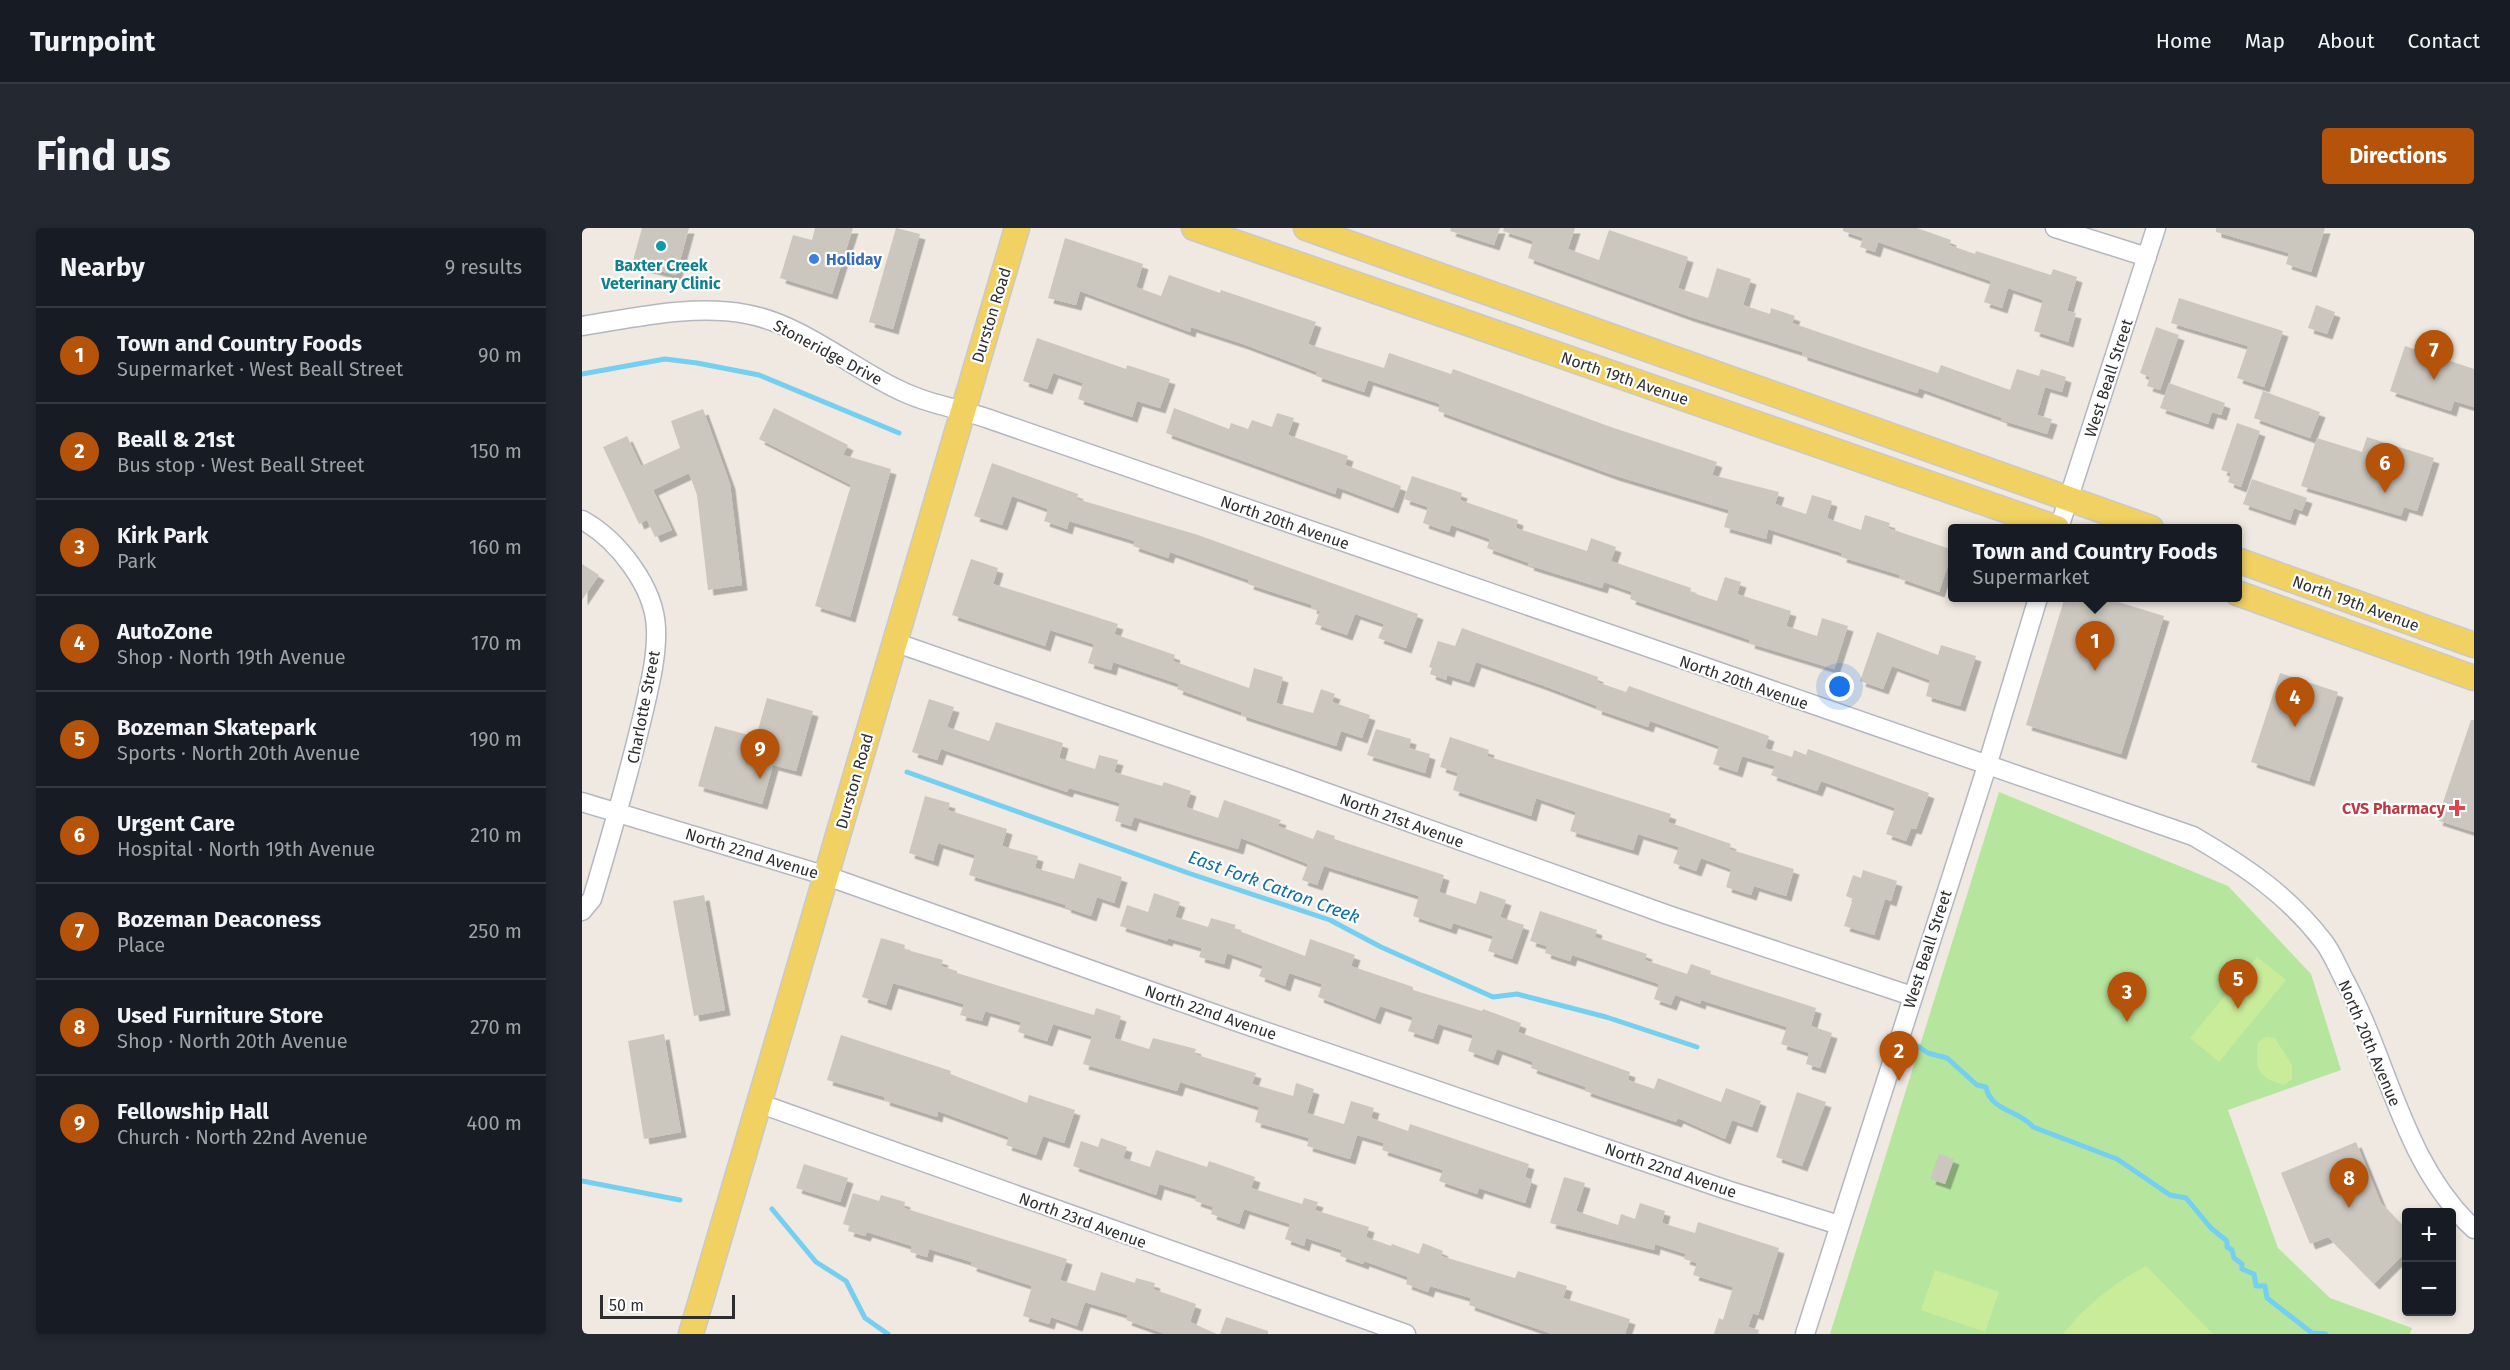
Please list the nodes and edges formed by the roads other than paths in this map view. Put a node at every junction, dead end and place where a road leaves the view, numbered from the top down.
1 (1017, 228) edge
2 (1194, 228) edge
3 (1306, 228) edge
4 (2055, 228) edge
5 (2156, 228) edge
6 (2147, 257) junction
7 (582, 326) edge
8 (963, 410) junction
9 (2069, 499) junction
10 (582, 520) edge
11 (2046, 524) edge
12 (2060, 524) edge
13 (2140, 524) edge
14 (2242, 561) edge
15 (2242, 594) edge
16 (2036, 602) edge
17 (894, 642) junction
18 (2474, 645) edge
19 (2474, 678) edge
20 (1987, 766) junction
21 (582, 802) edge
22 (618, 813) junction
23 (828, 876) junction
24 (582, 911) edge
25 (1912, 996) junction
26 (761, 1104) junction
27 (1839, 1225) junction
28 (2474, 1229) edge
29 (691, 1334) edge
30 (1406, 1334) edge
31 (1805, 1334) edge

1 - 8 main road, Durston Road
2 - 11 main road, North 19th Avenue
3 - 9 main road, North 19th Avenue
4 - 6 street
5 - 6 street, West Beall Street
6 - 9 street, West Beall Street
7 - 8 street, Stoneridge Drive
8 - 17 main road, Durston Road
8 - 20 street, North 20th Avenue
9 - 12 street, West Beall Street
9 - 13 main road, North 19th Avenue
10 - 22 street, Charlotte Street
14 - 18 main road, North 19th Avenue
15 - 19 main road, North 19th Avenue
16 - 20 street, West Beall Street
17 - 23 main road, Durston Road
17 - 25 street, North 21st Avenue
20 - 25 street, West Beall Street
20 - 28 street, North 20th Avenue
21 - 22 street, North 22nd Avenue
22 - 23 street, North 22nd Avenue
22 - 24 street, Charlotte Street
23 - 26 main road, Durston Road
23 - 27 street, North 22nd Avenue
25 - 27 street, West Beall Street
26 - 29 main road, Durston Road
26 - 30 street, North 23rd Avenue
27 - 31 street, West Beall Street

